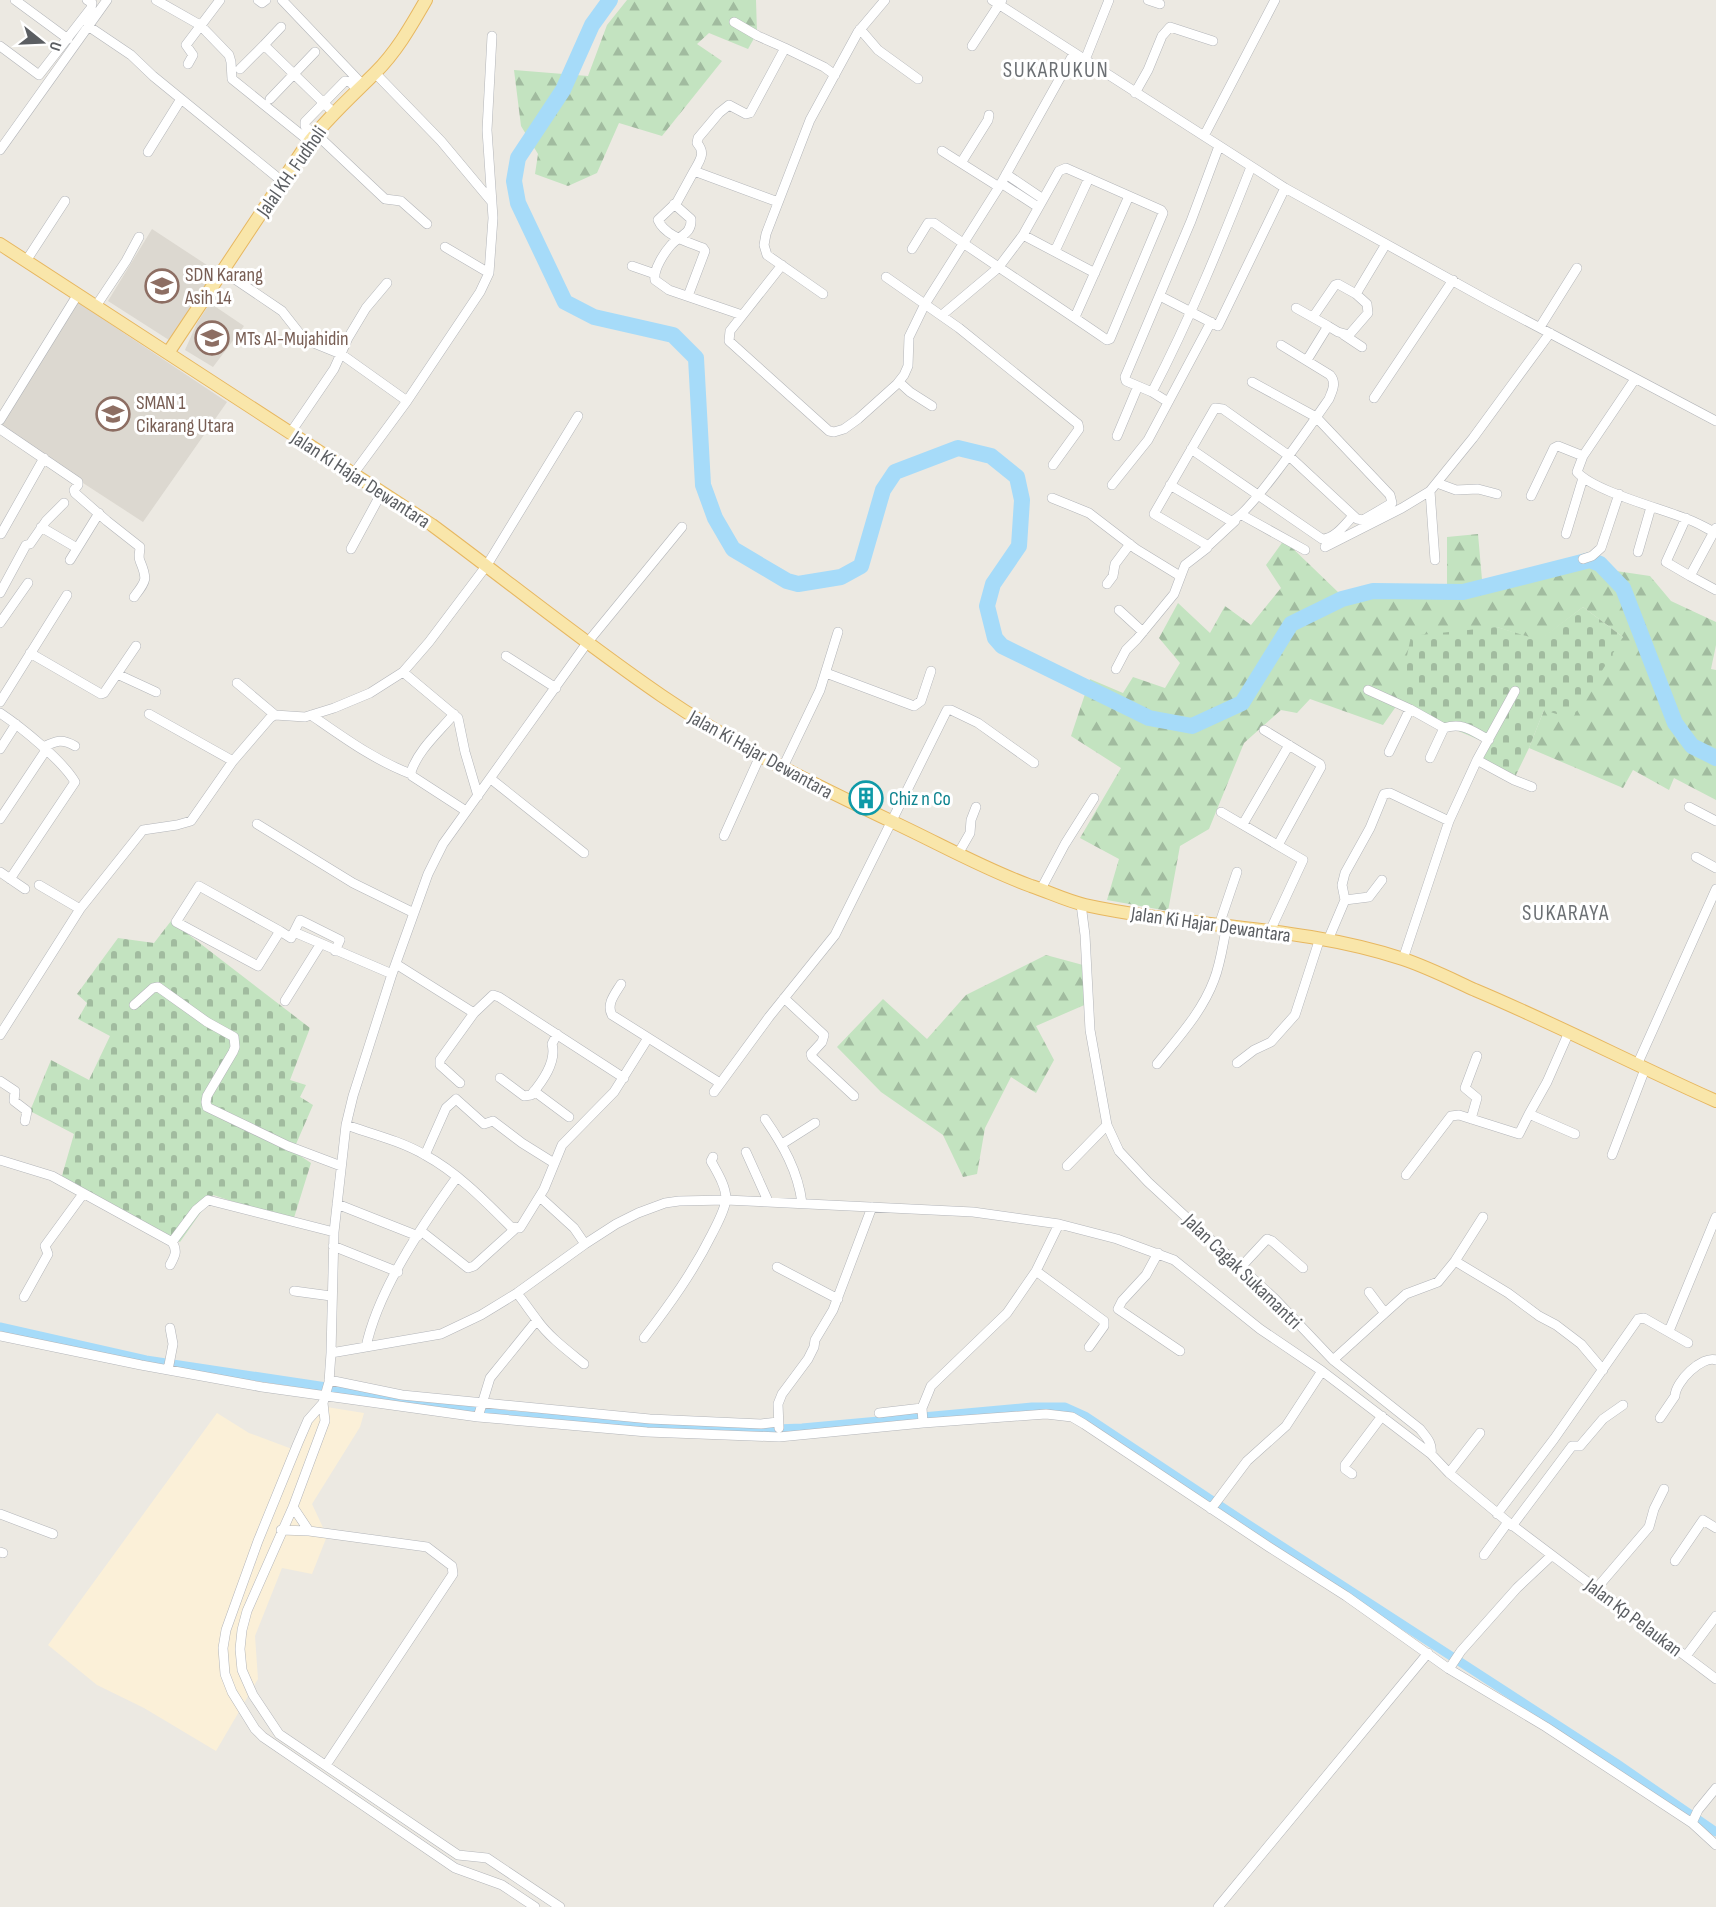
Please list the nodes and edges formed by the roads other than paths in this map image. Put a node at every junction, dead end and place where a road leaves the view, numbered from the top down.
1 (15, 0) edge
2 (87, 0) edge
3 (107, 0) edge
4 (156, 0) edge
5 (220, 0) edge
6 (258, 0) edge
7 (266, 0) edge
8 (282, 0) edge
9 (426, 0) edge
10 (885, 0) edge
11 (1096, 0) edge
12 (1148, 0) edge
13 (1271, 1) edge
14 (998, 2) edge
15 (1108, 3) edge
16 (1160, 4) dead end
17 (734, 22) dead end
18 (200, 25) junction
19 (88, 26) junction
20 (281, 27) dead end
21 (860, 29) junction
22 (492, 36) dead end
23 (68, 39) junction
24 (1213, 41) dead end
25 (264, 45) junction
26 (0, 46) edge
27 (972, 46) dead end
28 (785, 48) junction
29 (315, 51) dead end
30 (1074, 53) junction
31 (1085, 60) junction
32 (188, 64) dead end
33 (240, 69) dead end
34 (375, 73) junction
35 (294, 74) junction
36 (835, 75) junction
37 (918, 79) dead end
38 (359, 87) junction
39 (1135, 93) junction
40 (181, 99) junction
41 (270, 99) dead end
42 (329, 108) junction
43 (989, 115) dead end
44 (313, 136) junction
45 (1204, 136) junction
46 (1219, 146) junction
47 (0, 150) edge
48 (942, 150) dead end
49 (148, 152) dead end
50 (961, 163) junction
51 (1251, 167) junction
52 (694, 171) junction
53 (1089, 178) junction
54 (1002, 181) junction
55 (283, 182) junction
56 (1285, 188) junction
57 (1129, 196) junction
58 (65, 201) dead end
59 (778, 202) junction
60 (492, 203) junction
61 (1040, 203) junction
62 (674, 204) junction
63 (427, 224) dead end
64 (1023, 235) junction
65 (139, 237) dead end
66 (679, 239) junction
67 (0, 244) edge
68 (964, 244) junction
69 (1386, 244) junction
70 (445, 247) dead end
71 (912, 249) dead end
72 (1055, 251) junction
73 (26, 261) junction
74 (782, 265) junction
75 (632, 266) dead end
76 (998, 268) junction
77 (1577, 268) dead end
78 (224, 271) junction
79 (489, 273) junction
80 (1095, 273) junction
81 (655, 274) junction
82 (886, 277) dead end
83 (1452, 280) junction
84 (387, 283) dead end
85 (78, 294) junction
86 (823, 294) dead end
87 (1356, 294) junction
88 (688, 296) junction
89 (1160, 296) junction
90 (925, 304) junction
91 (96, 306) junction
92 (1296, 308) dead end
93 (1191, 312) junction
94 (742, 315) junction
95 (942, 315) junction
96 (1075, 317) junction
97 (1313, 317) junction
98 (1211, 322) junction
99 (1328, 326) junction
100 (1540, 327) junction
101 (1550, 333) junction
102 (1344, 335) junction
103 (1281, 345) dead end
104 (1362, 347) dead end
105 (168, 353) junction
106 (341, 354) junction
107 (1307, 360) junction
108 (1635, 379) junction
109 (899, 382) junction
110 (1252, 382) dead end
111 (1138, 386) junction
112 (1152, 392) junction
113 (1374, 398) dead end
114 (407, 401) junction
115 (1168, 402) junction
116 (932, 406) dead end
117 (578, 416) dead end
118 (1316, 417) junction
119 (0, 420) edge
120 (1716, 421) edge
121 (0, 429) edge
122 (291, 432) junction
123 (1117, 436) dead end
124 (1191, 449) junction
125 (1288, 455) junction
126 (1583, 456) junction
127 (44, 458) junction
128 (1053, 465) dead end
129 (354, 473) junction
130 (1583, 478) junction
131 (1437, 483) junction
132 (1112, 485) dead end
133 (1170, 485) junction
134 (1430, 491) junction
135 (382, 492) junction
136 (1497, 494) dead end
137 (1619, 494) junction
138 (1258, 495) junction
139 (1531, 496) dead end
140 (1052, 498) dead end
141 (64, 503) dead end
142 (1651, 507) junction
143 (99, 513) junction
144 (1353, 516) junction
145 (1238, 518) junction
146 (1686, 518) junction
147 (42, 527) junction
148 (681, 527) dead end
149 (1715, 530) edge
150 (2, 534) dead end
151 (1566, 534) dead end
152 (1130, 544) junction
153 (1207, 547) junction
154 (1325, 547) dead end
155 (77, 548) junction
156 (351, 549) dead end
157 (1305, 550) dead end
158 (1638, 552) dead end
159 (1583, 559) dead end
160 (70, 560) dead end
161 (1435, 560) dead end
162 (487, 565) junction
163 (1180, 576) junction
164 (1690, 576) junction
165 (27, 583) dead end
166 (1107, 584) dead end
167 (1716, 590) edge
168 (0, 593) edge
169 (67, 595) dead end
170 (134, 597) dead end
171 (1119, 610) dead end
172 (2, 617) edge
173 (838, 632) dead end
174 (1143, 632) junction
175 (587, 644) junction
176 (136, 646) dead end
177 (30, 652) junction
178 (506, 656) dead end
179 (1116, 669) dead end
180 (931, 671) dead end
181 (403, 672) junction
182 (826, 673) junction
183 (117, 674) junction
184 (237, 683) dead end
185 (556, 688) junction
186 (1368, 690) dead end
187 (1515, 691) dead end
188 (156, 692) dead end
189 (0, 702) edge
190 (1410, 708) junction
191 (0, 713) edge
192 (149, 714) dead end
193 (454, 714) junction
194 (276, 715) junction
195 (311, 715) junction
196 (16, 724) junction
197 (1444, 728) junction
198 (1264, 730) dead end
199 (1489, 740) junction
200 (1289, 745) junction
201 (75, 746) dead end
202 (0, 749) edge
203 (44, 749) junction
204 (1389, 753) dead end
205 (760, 756) junction
206 (1430, 758) dead end
207 (1478, 760) junction
208 (233, 761) junction
209 (1034, 763) dead end
210 (783, 767) junction
211 (411, 774) junction
212 (491, 779) junction
213 (1532, 787) dead end
214 (478, 796) junction
215 (1094, 798) dead end
216 (976, 807) dead end
217 (1689, 807) dead end
218 (466, 811) junction
219 (1221, 812) dead end
220 (0, 819) edge
221 (1449, 821) junction
222 (1716, 821) edge
223 (892, 822) junction
224 (257, 824) dead end
225 (1243, 824) junction
226 (724, 836) dead end
227 (1278, 845) junction
228 (584, 854) dead end
229 (958, 854) junction
230 (1696, 857) dead end
231 (1716, 868) edge
232 (0, 872) edge
233 (1237, 872) dead end
234 (10, 879) junction
235 (1382, 880) dead end
236 (39, 885) dead end
237 (25, 889) dead end
238 (1041, 889) junction
239 (1716, 889) edge
240 (1345, 900) junction
241 (1082, 904) junction
242 (80, 909) junction
243 (414, 913) junction
244 (1223, 925) junction
245 (280, 931) junction
246 (1270, 931) junction
247 (294, 932) junction
248 (1324, 939) junction
249 (320, 945) junction
250 (335, 951) junction
251 (1403, 959) junction
252 (396, 964) junction
253 (392, 974) junction
254 (621, 984) dead end
255 (784, 999) junction
256 (285, 1001) dead end
257 (134, 1005) dead end
258 (474, 1013) junction
259 (1569, 1032) junction
260 (557, 1034) junction
261 (0, 1035) edge
262 (648, 1038) junction
263 (1477, 1056) dead end
264 (1237, 1063) dead end
265 (1156, 1064) dead end
266 (1641, 1067) junction
267 (500, 1078) dead end
268 (624, 1078) junction
269 (0, 1081) edge
270 (460, 1083) dead end
271 (720, 1083) junction
272 (534, 1091) junction
273 (714, 1092) dead end
274 (854, 1096) dead end
275 (1716, 1101) edge
276 (1529, 1114) junction
277 (569, 1117) dead end
278 (765, 1119) dead end
279 (1470, 1119) junction
280 (25, 1121) dead end
281 (815, 1124) dead end
282 (346, 1125) junction
283 (1107, 1125) junction
284 (1575, 1134) dead end
285 (782, 1144) junction
286 (746, 1152) dead end
287 (425, 1155) junction
288 (1612, 1155) dead end
289 (713, 1157) dead end
290 (0, 1160) edge
291 (554, 1163) junction
292 (341, 1166) junction
293 (1067, 1166) dead end
294 (1406, 1175) dead end
295 (458, 1177) junction
296 (83, 1194) junction
297 (540, 1197) junction
298 (726, 1200) junction
299 (768, 1202) junction
300 (802, 1203) junction
301 (337, 1204) junction
302 (872, 1207) junction
303 (1483, 1217) dead end
304 (1716, 1217) edge
305 (1059, 1224) junction
306 (516, 1229) junction
307 (334, 1232) junction
308 (420, 1233) junction
309 (172, 1242) junction
310 (585, 1244) junction
311 (333, 1246) junction
312 (1158, 1253) junction
313 (1455, 1261) junction
314 (170, 1265) dead end
315 (777, 1267) dead end
316 (1240, 1268) junction
317 (1303, 1268) dead end
318 (1036, 1271) junction
319 (398, 1272) junction
320 (294, 1291) dead end
321 (1369, 1292) dead end
322 (517, 1293) junction
323 (331, 1296) junction
324 (24, 1297) dead end
325 (838, 1299) junction
326 (1384, 1312) junction
327 (537, 1320) junction
328 (170, 1328) dead end
329 (1670, 1331) junction
330 (0, 1336) edge
331 (644, 1338) dead end
332 (367, 1342) junction
333 (1688, 1343) dead end
334 (1089, 1347) dead end
335 (1180, 1351) dead end
336 (331, 1353) junction
337 (1332, 1360) junction
338 (1716, 1360) edge
339 (584, 1364) dead end
340 (168, 1368) junction
341 (1604, 1370) junction
342 (1322, 1371) junction
343 (327, 1390) junction
344 (1623, 1405) dead end
345 (479, 1410) junction
346 (879, 1413) dead end
347 (922, 1415) junction
348 (1382, 1416) junction
349 (1660, 1418) dead end
350 (649, 1425) junction
351 (779, 1429) junction
352 (1480, 1433) dead end
353 (295, 1453) junction
354 (1431, 1454) junction
355 (310, 1461) junction
356 (1449, 1473) junction
357 (1352, 1474) dead end
358 (1664, 1489) dead end
359 (1214, 1504) junction
360 (293, 1507) junction
361 (0, 1514) edge
362 (1497, 1514) junction
363 (1510, 1524) junction
364 (1716, 1528) edge
365 (281, 1530) junction
366 (309, 1531) junction
367 (53, 1534) dead end
368 (258, 1541) junction
369 (275, 1547) junction
370 (1484, 1555) dead end
371 (1551, 1556) junction
372 (1674, 1561) dead end
373 (1596, 1589) junction
374 (1716, 1616) edge
375 (1428, 1653) junction
376 (1686, 1656) junction
377 (1450, 1667) junction
378 (1716, 1679) edge
379 (326, 1765) junction
380 (1716, 1788) edge
381 (1693, 1822) junction
382 (1716, 1845) edge
383 (535, 1907) edge
384 (560, 1907) edge
385 (1218, 1907) edge

1 - 23 street
2 - 23 street
3 - 19 street
4 - 18 street
5 - 18 street
6 - 7 street
8 - 38 street
9 - 34 main road, Jalal KH. Fudholi
10 - 21 street
11 - 15 street
12 - 16 street
13 - 45 street
14 - 27 street
14 - 30 street
15 - 31 street
17 - 28 street
18 - 32 street
18 - 44 street
19 - 40 street
19 - 47 street
20 - 25 street
21 - 36 street
21 - 37 street
22 - 60 street
23 - 26 street
24 - 39 street
25 - 33 street
25 - 35 street
28 - 36 street
28 - 52 street
29 - 35 street
30 - 31 street
30 - 54 street
31 - 39 street
34 - 38 main road, Jalal KH. Fudholi
34 - 60 street
35 - 41 street
35 - 42 street
36 - 59 street
38 - 42 main road, Jalal KH. Fudholi
39 - 45 street
40 - 49 street
40 - 55 street
42 - 44 main road, Jalal KH. Fudholi
43 - 50 street
44 - 55 main road, Jalal KH. Fudholi
44 - 63 street
45 - 46 street
46 - 51 street
46 - 89 street
48 - 50 street
50 - 54 street
51 - 56 street
51 - 93 street
52 - 59 street
52 - 62 street
53 - 57 street
53 - 61 street
53 - 72 street
54 - 61 street
54 - 68 street
55 - 78 main road, Jalal KH. Fudholi
56 - 69 street
56 - 98 street
57 - 80 street
57 - 96 street
58 - 73 street
59 - 74 street
60 - 79 street
61 - 64 street
62 - 66 street
62 - 66 street
64 - 72 street
64 - 76 street
65 - 91 street
66 - 81 street
66 - 88 street
67 - 73 main road, Jalan Ki Hajar Dewantara
68 - 71 street
68 - 76 street
68 - 90 street
69 - 83 street
69 - 87 street
70 - 79 street
72 - 80 street
73 - 85 main road, Jalan Ki Hajar Dewantara
74 - 86 street
74 - 94 street
75 - 81 street
76 - 95 street
76 - 96 street
77 - 100 street
78 - 105 main road, Jalal KH. Fudholi
78 - 106 street
79 - 114 street
80 - 96 street
81 - 88 street
82 - 90 street
83 - 100 street
83 - 113 street
84 - 106 street
85 - 91 main road, Jalan Ki Hajar Dewantara
85 - 119 street
87 - 97 street
87 - 102 street
88 - 94 street
89 - 93 street
89 - 111 street
90 - 95 street
90 - 109 street
91 - 105 main road, Jalan Ki Hajar Dewantara
92 - 97 street
93 - 98 street
93 - 112 street
94 - 109 street
95 - 128 street
97 - 99 street
98 - 115 street
99 - 102 street
99 - 107 street
100 - 101 street
101 - 108 street
101 - 131 street
102 - 104 street
103 - 107 street
105 - 122 main road, Jalan Ki Hajar Dewantara
106 - 114 street
106 - 122 street
107 - 118 street
108 - 120 street
108 - 126 street
109 - 116 street
110 - 118 street
111 - 112 street
111 - 123 street
112 - 115 street
114 - 129 street
115 - 132 street
117 - 162 street
118 - 125 street
118 - 144 street
121 - 127 street
122 - 129 main road, Jalan Ki Hajar Dewantara
124 - 125 street
124 - 133 street
124 - 138 street
125 - 138 street
125 - 144 street
126 - 130 street
126 - 139 street
127 - 143 street
127 - 150 street
129 - 135 main road, Jalan Ki Hajar Dewantara
130 - 137 street
130 - 151 street
131 - 134 street
131 - 136 street
133 - 145 street
133 - 153 street
134 - 154 street
134 - 161 street
135 - 156 street
135 - 162 main road, Jalan Ki Hajar Dewantara
137 - 142 street
137 - 159 street
138 - 144 street
138 - 145 street
140 - 152 street
141 - 147 street
142 - 146 street
142 - 158 street
143 - 155 street
143 - 170 street
145 - 153 street
145 - 157 street
146 - 149 street
146 - 164 street
147 - 155 street
147 - 168 street
148 - 175 street
149 - 164 street
152 - 163 street
152 - 166 street
153 - 163 street
155 - 160 street
162 - 175 main road, Jalan Ki Hajar Dewantara
162 - 181 street
163 - 174 street
164 - 167 street
165 - 172 street
169 - 177 street
171 - 174 street
173 - 182 street
174 - 179 street
175 - 185 street
175 - 205 main road, Jalan Ki Hajar Dewantara
176 - 183 street
177 - 183 street
177 - 189 street
178 - 185 street
180 - 182 street
181 - 193 street
181 - 195 street
182 - 210 street
183 - 188 street
184 - 194 street
185 - 212 street
186 - 190 street
187 - 199 street
190 - 197 street
190 - 204 street
191 - 196 street
192 - 208 street
193 - 211 street
193 - 214 street
194 - 195 street
194 - 208 street
195 - 211 street
196 - 202 street
196 - 203 street
197 - 199 street
197 - 206 street
198 - 200 street
199 - 207 street
200 - 225 street
200 - 227 street
201 - 203 street
203 - 220 street
203 - 234 street
205 - 210 main road, Jalan Ki Hajar Dewantara
205 - 226 street
207 - 213 street
207 - 221 street
208 - 242 street
209 - 223 street
210 - 223 main road, Jalan Ki Hajar Dewantara
211 - 218 street
212 - 214 street
212 - 228 street
214 - 218 street
215 - 238 street
216 - 229 street
217 - 222 street
218 - 243 street
219 - 225 street
221 - 240 street
221 - 251 street
223 - 229 main road, Jalan Ki Hajar Dewantara
223 - 255 street
224 - 243 street
225 - 227 street
227 - 246 street
229 - 238 main road, Jalan Ki Hajar Dewantara
230 - 231 street
232 - 234 street
233 - 244 street
234 - 237 street
235 - 240 street
236 - 242 street
238 - 241 main road, Jalan Ki Hajar Dewantara
239 - 266 street
240 - 248 street
241 - 244 main road, Jalan Ki Hajar Dewantara
241 - 283 street, Jalan Cagak Sukamantri
242 - 261 street
243 - 252 street
244 - 246 main road, Jalan Ki Hajar Dewantara
244 - 265 street
245 - 245 street
245 - 247 street
246 - 248 main road, Jalan Ki Hajar Dewantara
247 - 249 street
247 - 250 street
248 - 251 main road, Jalan Ki Hajar Dewantara
248 - 264 street
249 - 250 street
249 - 256 street
250 - 253 street
251 - 259 main road, Jalan Ki Hajar Dewantara
252 - 253 street
252 - 258 street
253 - 282 street
254 - 262 street
255 - 271 street
255 - 274 street
257 - 292 street
258 - 260 street
258 - 270 street
259 - 266 main road, Jalan Ki Hajar Dewantara
259 - 276 street
260 - 268 street
260 - 272 street
262 - 268 street
262 - 271 street
263 - 279 street
266 - 275 main road, Jalan Ki Hajar Dewantara
266 - 288 street
267 - 272 street
268 - 291 street
269 - 280 street
271 - 273 street
272 - 277 street
276 - 279 street
276 - 284 street
278 - 285 street
279 - 294 street
281 - 285 street
282 - 287 street
282 - 292 street
283 - 293 street
283 - 316 street, Jalan Cagak Sukamantri
285 - 300 street
286 - 299 street
287 - 291 street
287 - 295 street
289 - 298 street
290 - 296 street
291 - 297 street
292 - 301 street
295 - 306 street
295 - 308 street
296 - 309 street
296 - 324 street
297 - 306 street
297 - 310 street
298 - 299 street
298 - 310 street
298 - 331 street
299 - 300 street
300 - 302 street
301 - 307 street
301 - 308 street
302 - 305 street
302 - 325 street
303 - 313 street
304 - 329 street
305 - 312 street
305 - 318 street
306 - 308 street
307 - 309 street
307 - 311 street
308 - 319 street
309 - 314 street
310 - 322 street
311 - 319 street
311 - 323 street
312 - 335 street
312 - 342 street
313 - 326 street
313 - 341 street
315 - 325 street
316 - 317 street
316 - 337 street, Jalan Cagak Sukamantri
318 - 334 street
318 - 347 street
319 - 332 street
320 - 323 street
321 - 326 street
322 - 327 street
322 - 332 street
323 - 336 street
325 - 351 street
326 - 337 street
327 - 339 street
327 - 345 street
328 - 340 street
329 - 333 street
329 - 341 street
330 - 340 street
332 - 336 street
336 - 343 street
337 - 354 street, Jalan Cagak Sukamantri
338 - 349 street
340 - 343 street
341 - 362 street
342 - 348 street
342 - 359 street
343 - 345 street
343 - 345 street
343 - 353 street
343 - 355 street
344 - 363 street
345 - 350 street
345 - 350 street
346 - 347 street
347 - 351 street
347 - 359 street
348 - 354 street
348 - 357 street
350 - 351 street
350 - 351 street
352 - 356 street
353 - 355 street
353 - 368 street
354 - 356 street, Jalan Cagak Sukamantri
355 - 360 street
356 - 362 street, Jalan Cagak Sukamantri
358 - 373 street
359 - 375 street
360 - 365 street
360 - 366 street
361 - 367 street
362 - 363 street, Jalan Cagak Sukamantri
363 - 370 street
363 - 371 street, Jalan Cagak Sukamantri
364 - 372 street
365 - 366 street
365 - 369 street
366 - 379 street
368 - 369 street
368 - 383 street
369 - 379 street
371 - 373 street, Jalan Kp Pelaukan
371 - 377 street
373 - 376 street, Jalan Kp Pelaukan
374 - 376 street
375 - 377 street
375 - 385 street
376 - 378 street, Jalan Kp Pelaukan
377 - 381 street
379 - 384 street
380 - 381 street
381 - 382 street

